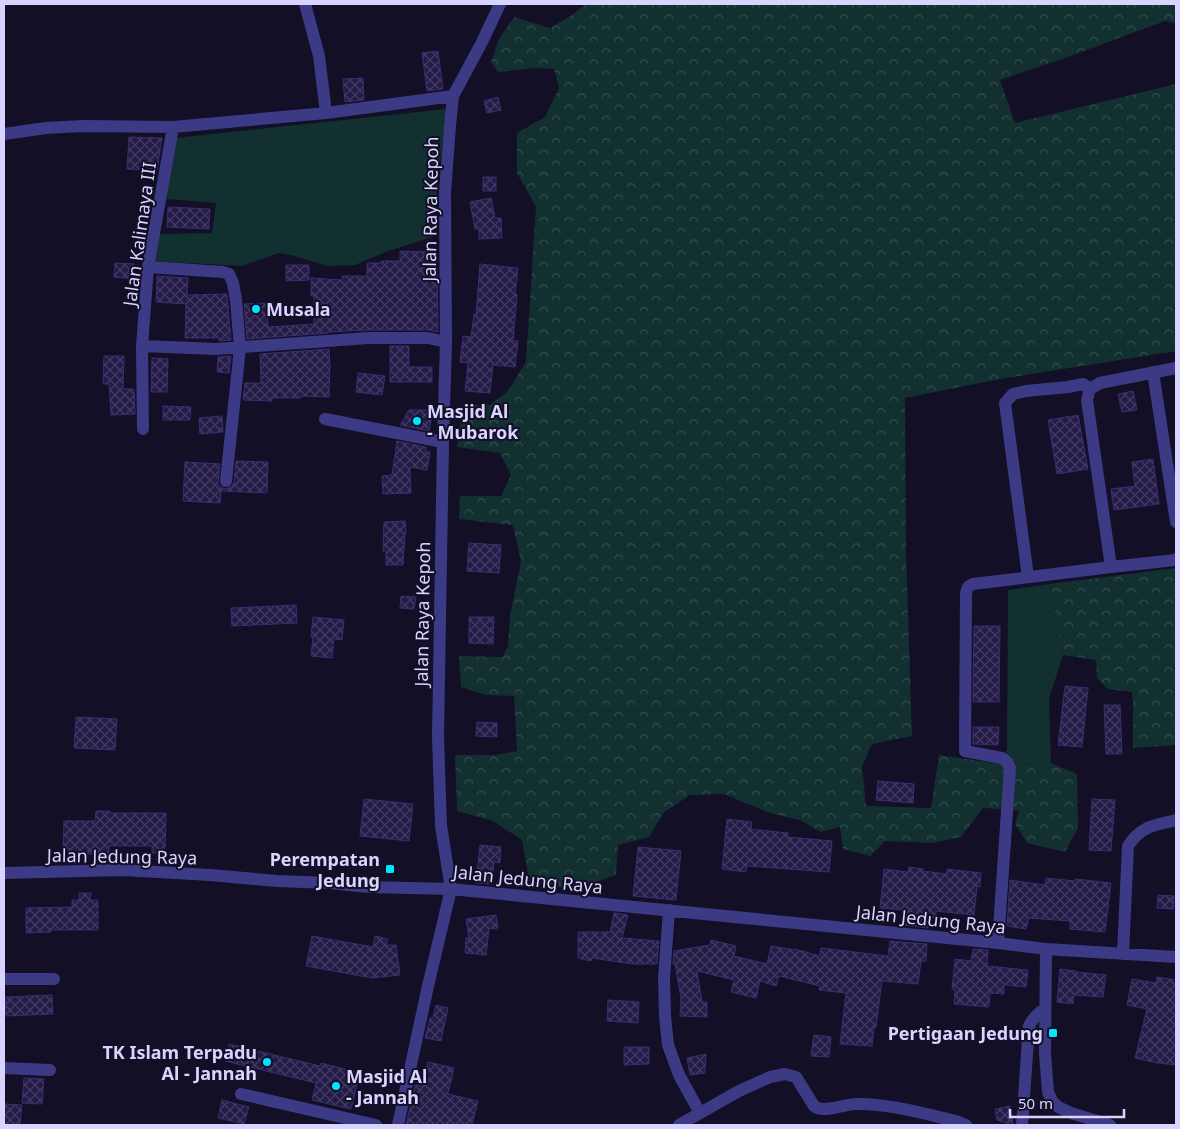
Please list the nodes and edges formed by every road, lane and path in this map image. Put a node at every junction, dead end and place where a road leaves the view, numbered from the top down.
1 (305, 4) edge
2 (500, 4) edge
3 (453, 96) junction
4 (326, 113) junction
5 (173, 126) junction
6 (4, 134) edge
7 (148, 267) junction
8 (446, 342) junction
9 (142, 346) junction
10 (240, 348) junction
11 (1176, 368) edge
12 (1153, 372) junction
13 (1090, 389) junction
14 (325, 419) dead end
15 (143, 429) dead end
16 (443, 442) junction
17 (226, 481) dead end
18 (1176, 522) edge
19 (1176, 559) edge
20 (1111, 568) junction
21 (1028, 577) junction
22 (1176, 820) edge
23 (4, 873) edge
24 (451, 889) junction
25 (670, 910) junction
26 (998, 943) junction
27 (1046, 949) junction
28 (1123, 954) junction
29 (1176, 957) edge
30 (4, 979) edge
31 (54, 979) dead end
32 (1045, 1008) junction
33 (4, 1068) edge
34 (50, 1070) dead end
35 (241, 1094) dead end
36 (700, 1113) junction
37 (376, 1125) edge
38 (398, 1125) edge
39 (679, 1125) edge
40 (966, 1125) edge
41 (1022, 1125) edge
42 (1110, 1125) edge

1 - 4 street
2 - 3 street
3 - 4 street
3 - 8 street, Jalan Raya Kepoh
4 - 5 street
5 - 6 street
5 - 7 street, Jalan Kalimaya III
7 - 9 street, Jalan Kalimaya III
7 - 10 street
8 - 10 street
8 - 16 street, Jalan Raya Kepoh
9 - 10 street
9 - 15 street, Jalan Kalimaya III
10 - 17 street
11 - 12 street
12 - 13 street
12 - 18 street
13 - 20 street
13 - 21 street
14 - 16 street
16 - 24 street, Jalan Raya Kepoh
19 - 20 street
20 - 21 street
21 - 26 street
22 - 28 street
23 - 24 street, Jalan Jedung Raya
24 - 25 street, Jalan Jedung Raya
24 - 38 street, Jalan Raya Kepoh
25 - 26 street, Jalan Jedung Raya
25 - 36 street
26 - 27 street, Jalan Jedung Raya
27 - 28 street, Jalan Jedung Raya
27 - 32 street
28 - 29 street, Jalan Jedung Raya
30 - 31 street
32 - 41 street
32 - 42 street
33 - 34 street
35 - 37 street
36 - 39 street
36 - 40 street

